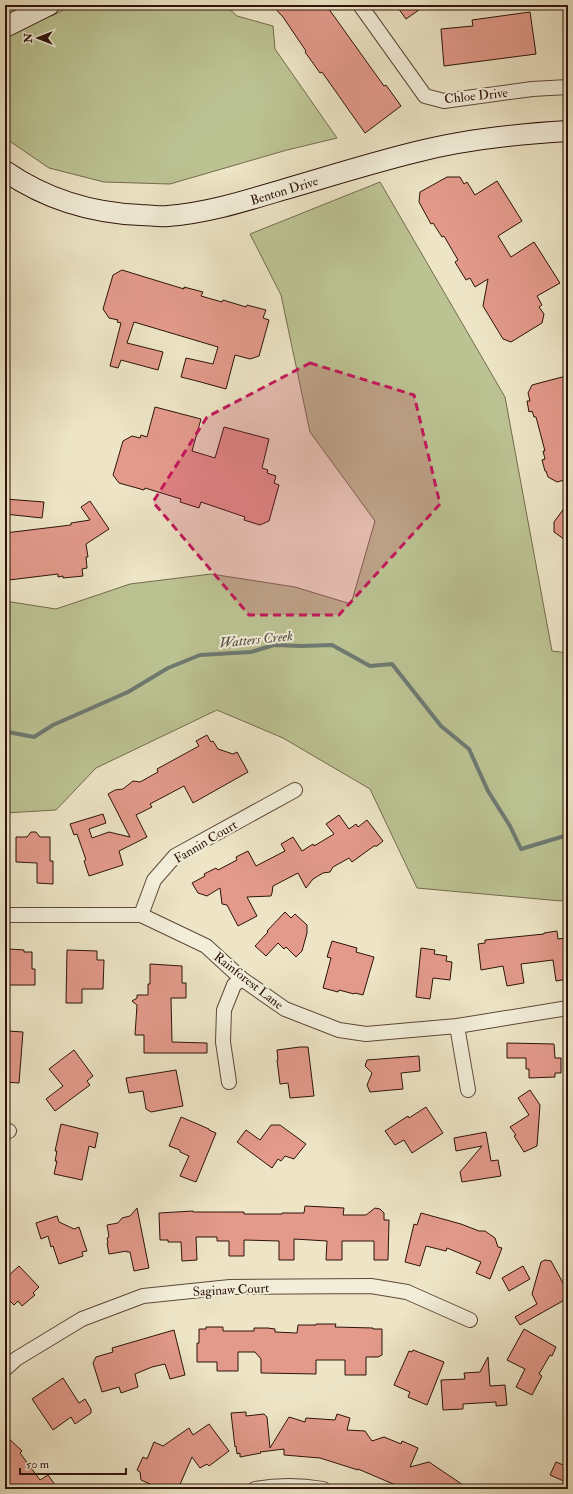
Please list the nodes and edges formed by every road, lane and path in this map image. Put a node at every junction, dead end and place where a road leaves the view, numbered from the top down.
1 (49, 5) edge
2 (360, 5) edge
3 (5, 27) edge
4 (568, 88) edge
5 (568, 131) edge
6 (5, 171) edge
7 (294, 790) dead end
8 (5, 915) edge
9 (141, 915) junction
10 (242, 979) junction
11 (568, 1008) edge
12 (457, 1026) junction
13 (229, 1082) dead end
14 (468, 1090) dead end
15 (470, 1320) dead end
16 (5, 1369) edge
17 (255, 1489) edge
18 (323, 1489) edge

1 - 3 street
2 - 4 street, Chloe Drive
5 - 6 street, Benton Drive
7 - 9 street, Fannin Court
8 - 9 street, Rainforest Lane
9 - 10 street, Rainforest Lane
10 - 12 street, Rainforest Lane
10 - 13 street
11 - 12 street, Rainforest Lane
12 - 14 street
15 - 16 street, Saginaw Court
17 - 18 street

